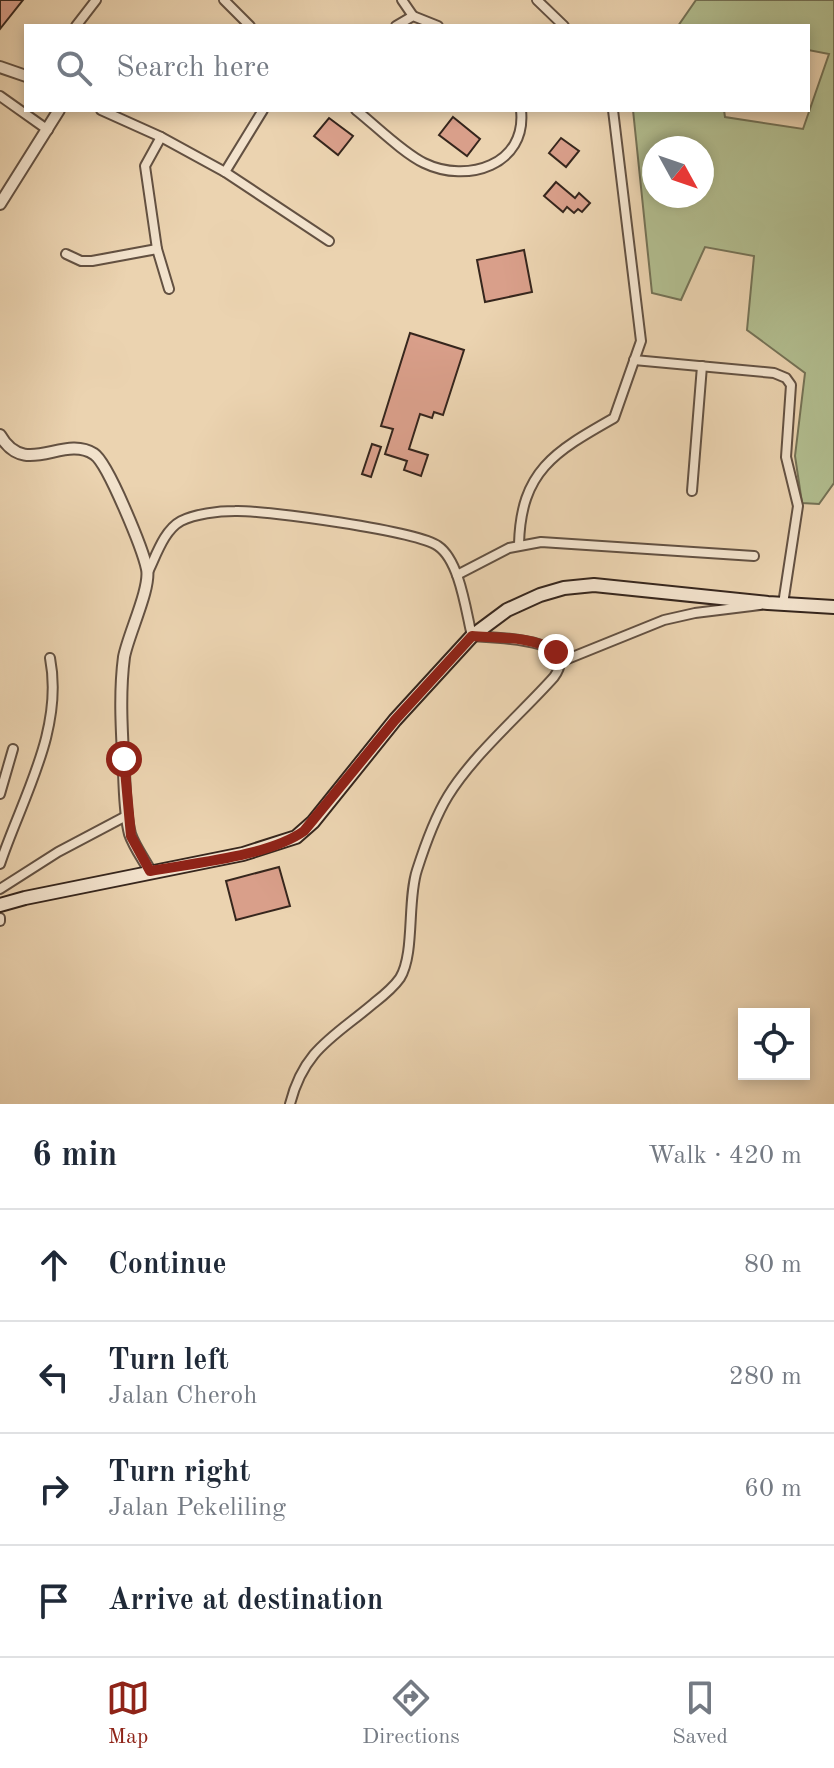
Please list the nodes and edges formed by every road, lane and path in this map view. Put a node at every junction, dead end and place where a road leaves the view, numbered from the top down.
1 (96, 0) edge
2 (224, 0) edge
3 (402, 0) edge
4 (537, 0) edge
5 (413, 16) junction
6 (78, 24) edge
7 (248, 24) edge
8 (399, 24) edge
9 (433, 24) edge
10 (562, 24) edge
11 (0, 67) edge
12 (24, 75) edge
13 (0, 96) edge
14 (58, 112) edge
15 (105, 112) edge
16 (262, 112) edge
17 (359, 112) edge
18 (521, 112) edge
19 (613, 112) edge
20 (48, 130) junction
21 (161, 137) junction
22 (225, 172) junction
23 (0, 204) edge
24 (329, 241) dead end
25 (157, 249) junction
26 (66, 254) dead end
27 (169, 289) dead end
28 (634, 360) junction
29 (702, 366) junction
30 (0, 435) edge
31 (692, 491) dead end
32 (519, 544) junction
33 (754, 556) dead end
34 (148, 572) junction
35 (457, 575) junction
36 (768, 603) junction
37 (783, 604) junction
38 (834, 607) edge
39 (472, 636) junction
40 (50, 658) dead end
41 (560, 662) junction
42 (13, 749) dead end
43 (0, 794) edge
44 (128, 815) junction
45 (0, 864) edge
46 (150, 871) junction
47 (1, 898) edge
48 (290, 1104) edge

1 - 6 street
2 - 7 street
3 - 5 street
4 - 10 street
5 - 8 street
5 - 9 street
11 - 12 street
13 - 20 street
14 - 20 street
15 - 21 street
16 - 22 street
17 - 18 street
19 - 28 street
20 - 23 street
21 - 22 street
21 - 25 street
22 - 24 street
25 - 26 street
25 - 27 street
28 - 29 street
28 - 32 street
29 - 31 street
29 - 37 street
30 - 34 street
32 - 33 street
32 - 35 street
34 - 35 street
34 - 44 street
35 - 39 street
36 - 37 main road
36 - 39 main road
36 - 41 street
37 - 38 main road
39 - 41 street
39 - 46 main road
40 - 45 street
41 - 48 street
42 - 43 street
44 - 46 street
44 - 47 street
46 - 47 main road

